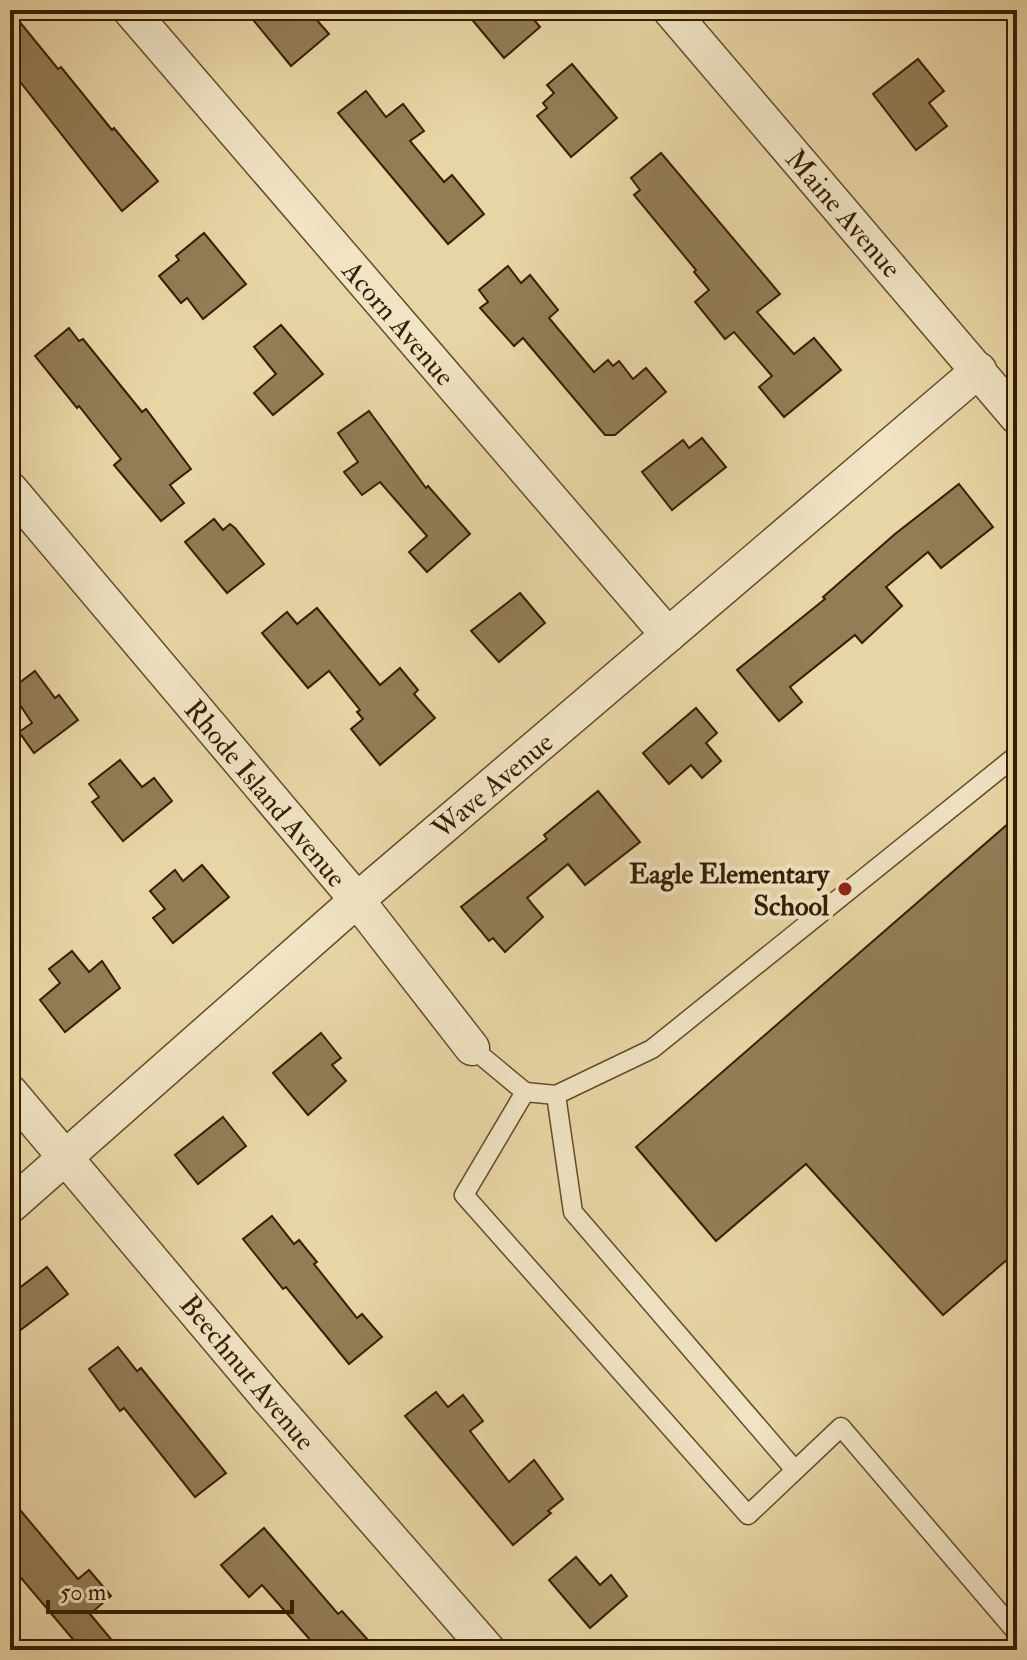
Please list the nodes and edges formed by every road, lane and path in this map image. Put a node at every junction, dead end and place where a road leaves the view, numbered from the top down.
1 (130, 10) edge
2 (670, 10) edge
3 (979, 370) junction
4 (1017, 417) edge
5 (10, 489) edge
6 (668, 635) junction
7 (1017, 755) edge
8 (357, 900) junction
9 (472, 1048) joint
10 (10, 1092) edge
11 (525, 1092) junction
12 (556, 1095) junction
13 (66, 1157) junction
14 (10, 1206) edge
15 (795, 1470) junction
16 (1017, 1633) edge
17 (488, 1650) edge

1 - 6 street, Acorn Avenue
2 - 3 street, Maine Avenue
3 - 4 street, Maine Avenue
3 - 6 street, Wave Avenue
5 - 8 street, Rhode Island Avenue
6 - 8 street, Wave Avenue
7 - 12 lane
8 - 9 street, Rhode Island Avenue
8 - 13 street, Wave Avenue
9 - 11 lane, Rhode Island Avenue
10 - 13 street, Beechnut Avenue
11 - 12 lane
11 - 15 lane
12 - 15 lane
13 - 14 street, Wave Avenue
13 - 17 street, Beechnut Avenue
15 - 16 lane

